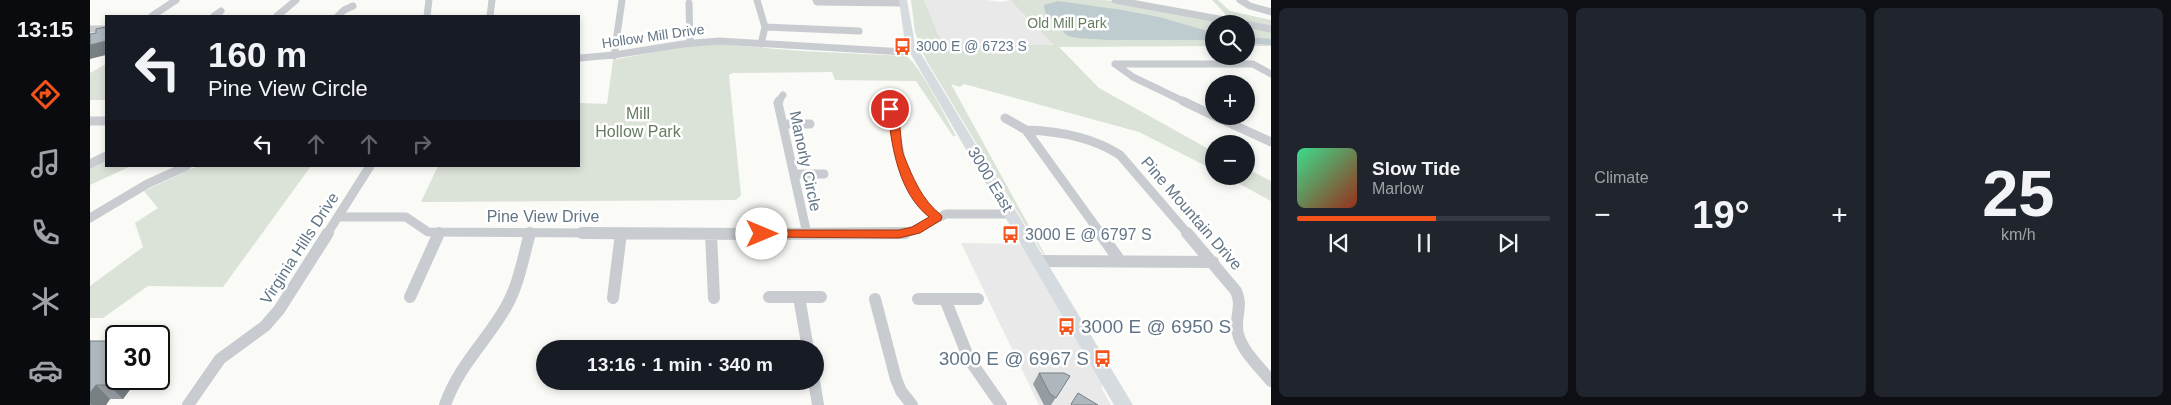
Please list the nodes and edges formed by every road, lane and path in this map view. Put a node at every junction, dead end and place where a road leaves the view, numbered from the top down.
1 (176, 0) edge
2 (296, 0) edge
3 (429, 0) edge
4 (492, 0) edge
5 (622, 0) edge
6 (757, 0) edge
7 (816, 0) edge
8 (1115, 0) edge
9 (1240, 0) edge
10 (903, 1) edge
11 (689, 3) dead end
12 (353, 6) dead end
13 (221, 11) dead end
14 (1271, 12) edge
15 (154, 15) edge
16 (215, 15) edge
17 (278, 15) edge
18 (339, 15) edge
19 (427, 15) edge
20 (490, 15) edge
21 (1205, 16) edge
22 (1255, 26) edge
23 (765, 27) junction
24 (90, 29) edge
25 (105, 29) edge
26 (1271, 29) edge
27 (859, 31) dead end
28 (690, 42) junction
29 (761, 44) junction
30 (909, 52) junction
31 (614, 56) junction
32 (580, 58) edge
33 (1271, 74) edge
34 (783, 95) dead end
35 (885, 106) dead end
36 (1205, 112) edge
37 (1005, 118) dead end
38 (90, 120) edge
39 (105, 121) edge
40 (783, 124) junction
41 (810, 124) dead end
42 (1234, 125) edge
43 (1026, 130) junction
44 (1271, 142) edge
45 (105, 156) edge
46 (90, 164) edge
47 (185, 167) edge
48 (369, 167) edge
49 (794, 174) junction
50 (824, 174) dead end
51 (1011, 214) junction
52 (338, 216) junction
53 (937, 217) junction
54 (90, 218) edge
55 (439, 232) junction
56 (530, 233) junction
57 (621, 233) junction
58 (711, 234) junction
59 (807, 234) junction
60 (1038, 261) junction
61 (1120, 261) junction
62 (1213, 262) junction
63 (410, 297) dead end
64 (769, 297) dead end
65 (799, 297) junction
66 (821, 297) dead end
67 (613, 298) dead end
68 (714, 298) dead end
69 (874, 299) dead end
70 (918, 299) dead end
71 (945, 299) junction
72 (978, 300) dead end
73 (806, 340) edge
74 (1271, 381) edge
75 (816, 390) edge
76 (188, 405) edge
77 (444, 405) edge
78 (818, 405) edge
79 (912, 405) edge
80 (1001, 405) edge
81 (1124, 405) edge

1 - 15 street
2 - 17 street
3 - 19 street
4 - 20 street
5 - 31 street
6 - 23 street
7 - 10 street
8 - 21 street
9 - 14 street
10 - 30 main road, 3000 East
11 - 28 street
12 - 18 street
13 - 16 street
22 - 26 street
23 - 27 street
23 - 29 street
24 - 25 street
28 - 29 street, Hollow Mill Drive
28 - 31 street, Hollow Mill Drive
29 - 30 street, Hollow Mill Drive
30 - 51 main road, 3000 East
31 - 32 street, Hollow Mill Drive
33 - 36 street
34 - 40 street, Manorly Circle
35 - 53 street
37 - 43 street
38 - 39 street
40 - 41 street
40 - 49 street, Manorly Circle
42 - 44 street
43 - 61 street
43 - 62 street, Pine Mountain Drive
45 - 46 street
47 - 54 street
48 - 52 street, Virginia Hills Drive
49 - 50 street
49 - 59 street, Manorly Circle
51 - 53 street, Pine View Drive
51 - 60 main road, 3000 East
52 - 55 street, Pine View Drive
52 - 76 street, Virginia Hills Drive
53 - 59 street, Pine View Drive
55 - 56 street, Pine View Drive
55 - 63 street
56 - 57 street, Pine View Drive
56 - 77 street
57 - 58 street, Pine View Drive
57 - 67 street
58 - 59 street, Pine View Drive
58 - 68 street
60 - 61 street
60 - 81 main road, 3000 East
61 - 62 street
62 - 74 street, Pine Mountain Drive
64 - 65 street
65 - 66 street
65 - 73 street
69 - 79 street
70 - 71 street
71 - 72 street
71 - 80 street
75 - 78 street

